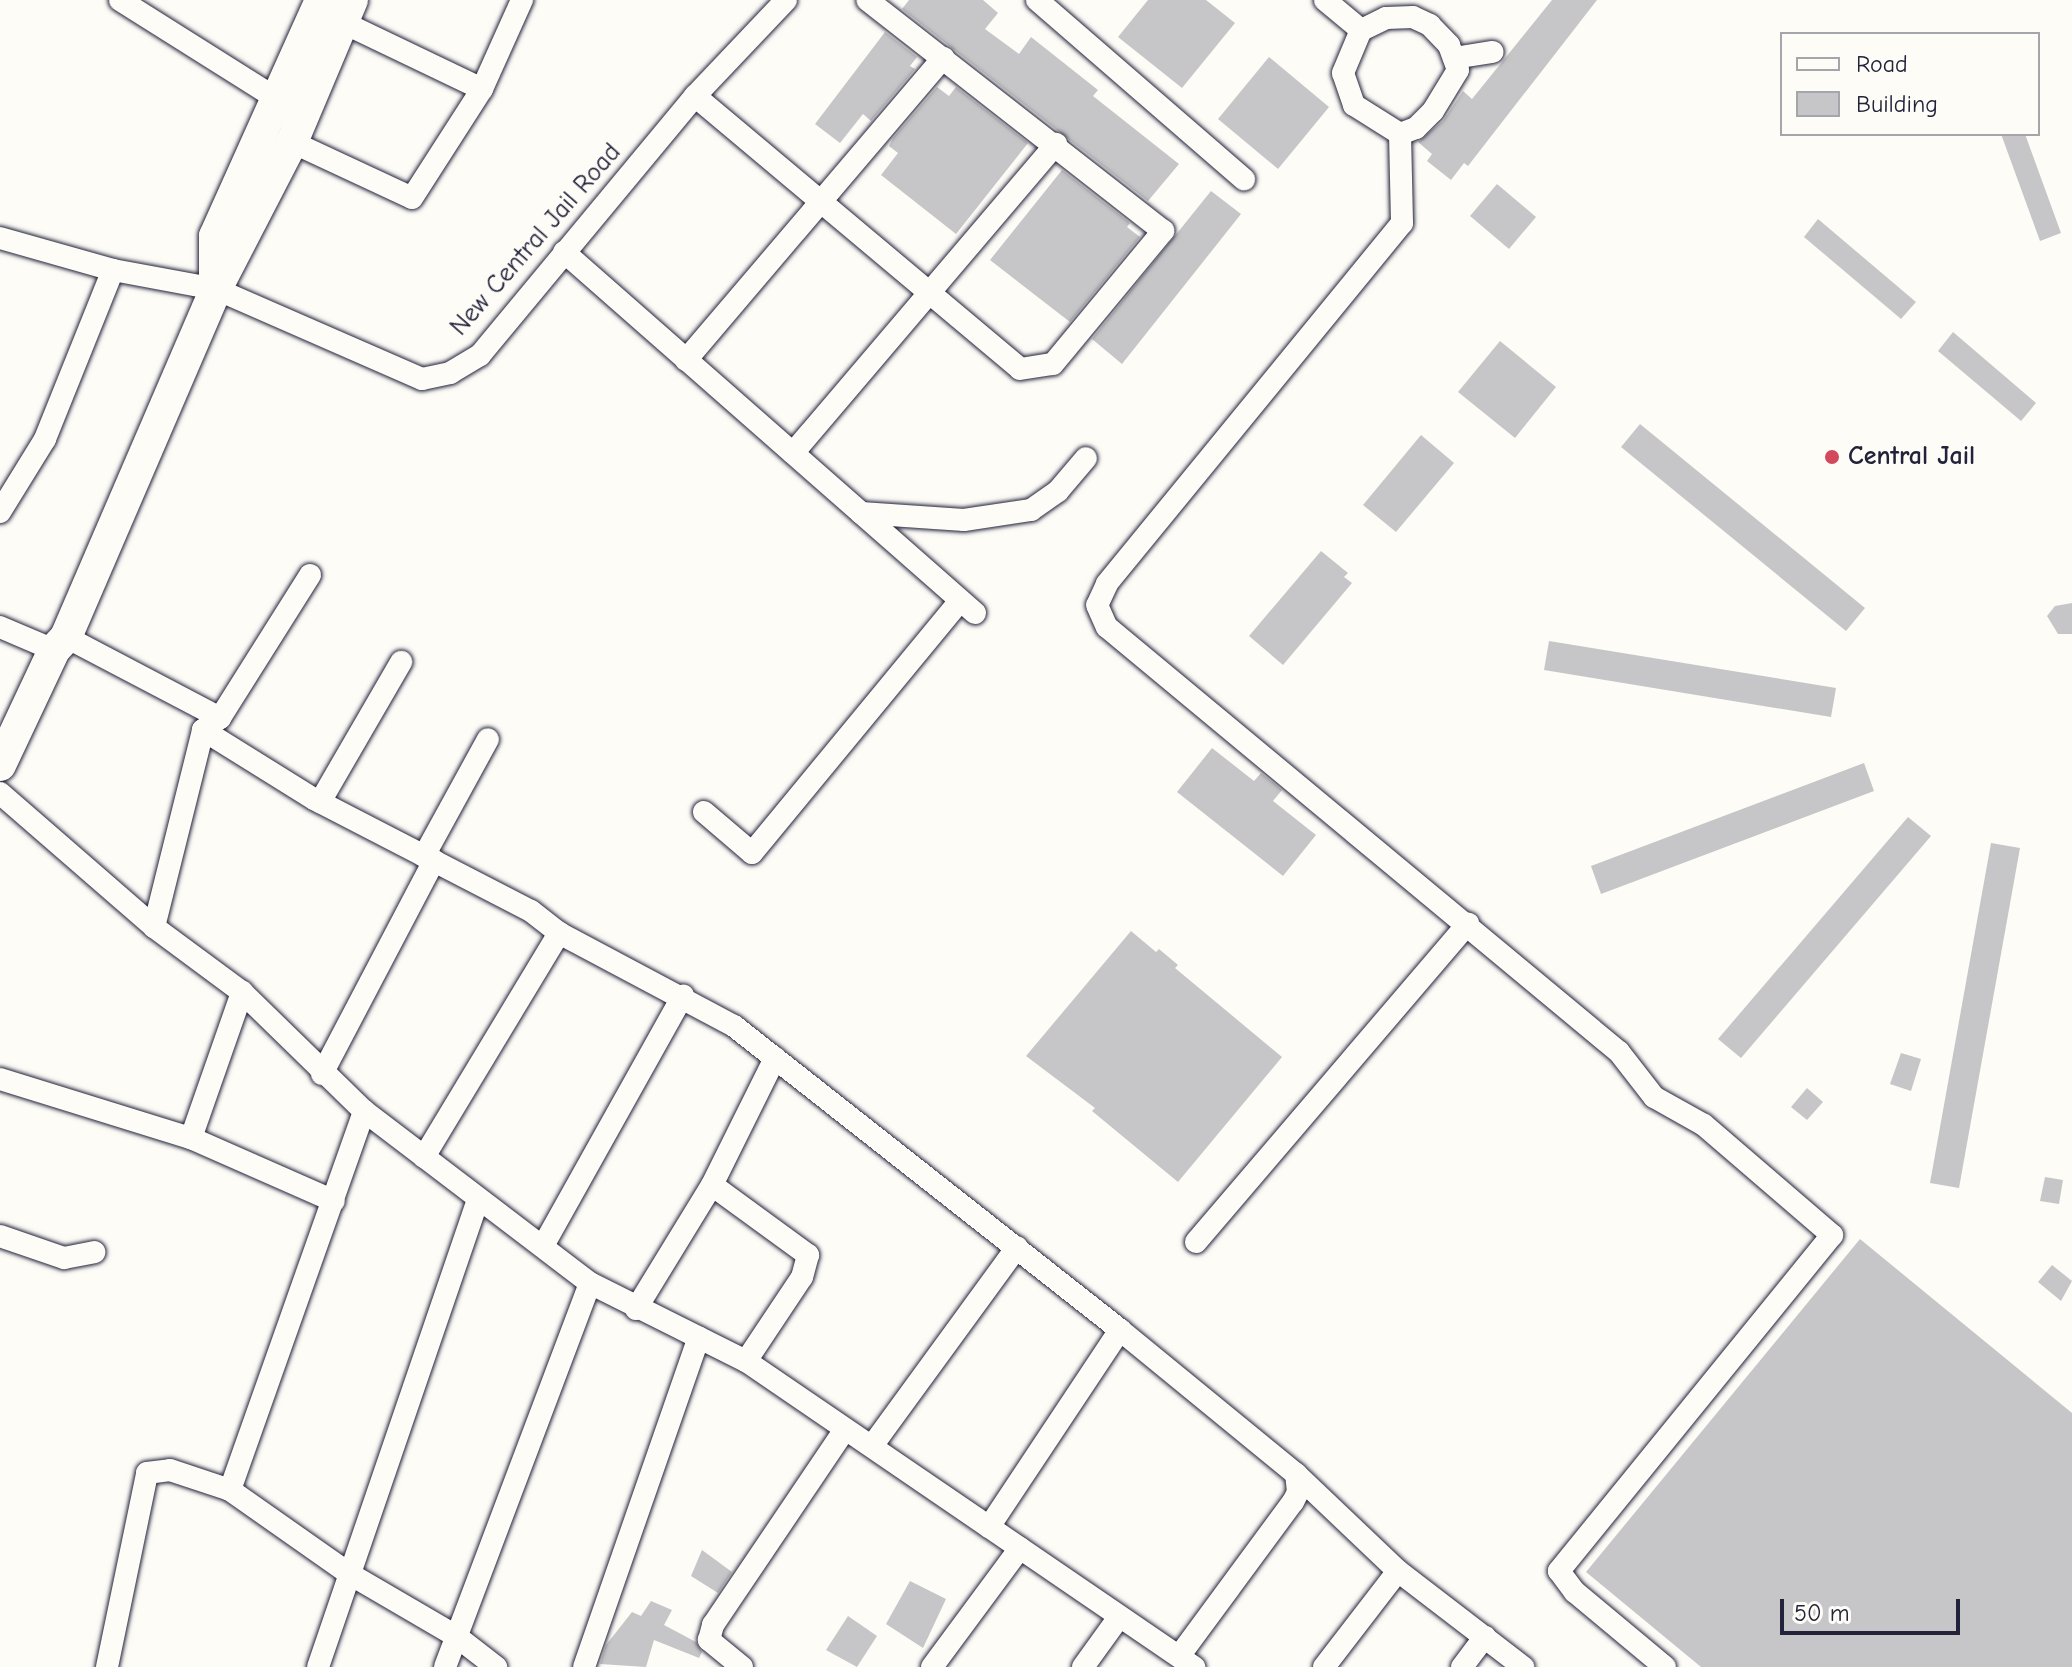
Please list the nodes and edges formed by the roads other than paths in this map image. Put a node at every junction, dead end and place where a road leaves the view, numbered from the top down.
1 (120, 0) edge
2 (522, 0) edge
3 (786, 0) edge
4 (867, 0) edge
5 (1037, 0) edge
6 (1325, 0) edge
7 (151, 7) edge
8 (338, 7) edge
9 (1361, 30) junction
10 (1493, 52) dead end
11 (943, 58) junction
12 (1454, 58) junction
13 (482, 89) junction
14 (695, 96) junction
15 (277, 99) junction
16 (1400, 134) junction
17 (292, 142) junction
18 (1056, 144) junction
19 (1244, 179) dead end
20 (819, 200) junction
21 (0, 238) edge
22 (564, 252) junction
23 (113, 270) junction
24 (216, 289) junction
25 (929, 292) junction
26 (686, 360) junction
27 (793, 453) junction
28 (1086, 458) dead end
29 (0, 512) edge
30 (861, 513) junction
31 (310, 575) dead end
32 (0, 627) edge
33 (60, 644) junction
34 (401, 662) dead end
35 (212, 724) junction
36 (488, 739) dead end
37 (0, 765) edge
38 (0, 793) edge
39 (320, 802) junction
40 (704, 812) dead end
41 (429, 859) junction
42 (1468, 923) junction
43 (154, 927) junction
44 (559, 933) junction
45 (242, 992) junction
46 (683, 995) junction
47 (775, 1058) junction
48 (322, 1074) junction
49 (0, 1079) edge
50 (364, 1111) junction
51 (191, 1138) junction
52 (424, 1157) junction
53 (712, 1185) junction
54 (478, 1199) junction
55 (334, 1201) junction
56 (0, 1236) edge
57 (1196, 1242) dead end
58 (543, 1246) junction
59 (1017, 1247) junction
60 (94, 1252) dead end
61 (590, 1283) junction
62 (636, 1309) junction
63 (1120, 1330) junction
64 (699, 1337) junction
65 (746, 1361) junction
66 (845, 1429) junction
67 (872, 1446) junction
68 (1296, 1474) junction
69 (230, 1490) junction
70 (989, 1527) junction
71 (1020, 1548) junction
72 (1398, 1571) junction
73 (348, 1573) junction
74 (1119, 1617) junction
75 (456, 1636) junction
76 (1485, 1637) junction
77 (1187, 1661) edge
78 (107, 1667) edge
79 (318, 1667) edge
80 (445, 1667) edge
81 (496, 1667) edge
82 (584, 1667) edge
83 (742, 1667) edge
84 (932, 1667) edge
85 (1083, 1667) edge
86 (1324, 1667) edge
87 (1462, 1667) edge
88 (1523, 1667) edge
89 (1665, 1667) edge

1 - 7 street
2 - 13 street
3 - 14 street, New Central Jail Road
4 - 11 street
5 - 19 street
6 - 9 street
7 - 15 street
8 - 13 street
8 - 15 street
8 - 17 street
9 - 12 street
9 - 16 street
10 - 12 street
11 - 18 street
11 - 20 street
12 - 16 street
13 - 17 street
14 - 20 street
14 - 22 street, New Central Jail Road
15 - 24 street
16 - 42 street
17 - 24 street
18 - 25 street
18 - 25 street
20 - 25 street
20 - 26 street
21 - 23 street, New Central Jail Road
22 - 24 street, New Central Jail Road
22 - 26 street
23 - 24 street, New Central Jail Road
23 - 29 street
24 - 33 street
25 - 27 street
26 - 27 street
27 - 30 street
28 - 30 street
30 - 40 street
31 - 35 street
32 - 33 street
33 - 35 street
33 - 37 street
34 - 39 street
35 - 39 street
35 - 43 street
36 - 41 street
38 - 43 street
39 - 41 street
41 - 44 street
41 - 48 street
42 - 57 street
42 - 89 street
43 - 45 street
44 - 46 street
44 - 52 street
45 - 48 street
45 - 51 street
46 - 47 street
46 - 58 street
47 - 53 street
47 - 59 street
48 - 50 street
49 - 51 street
50 - 52 street
50 - 55 street
51 - 55 street
52 - 54 street
53 - 62 street
53 - 65 street
54 - 58 street
54 - 73 street
55 - 69 street
56 - 60 street
58 - 61 street
59 - 63 street
59 - 67 street
61 - 62 street
61 - 75 street
62 - 64 street
63 - 68 street
63 - 70 street
64 - 65 street
64 - 82 street
65 - 66 street
66 - 67 street
66 - 83 street
67 - 70 street
68 - 72 street
68 - 77 street
69 - 73 street
69 - 78 street
70 - 71 street
71 - 74 street
71 - 84 street
72 - 76 street
72 - 86 street
73 - 75 street
73 - 79 street
74 - 77 street
74 - 85 street
75 - 80 street
75 - 81 street
76 - 87 street
76 - 88 street

